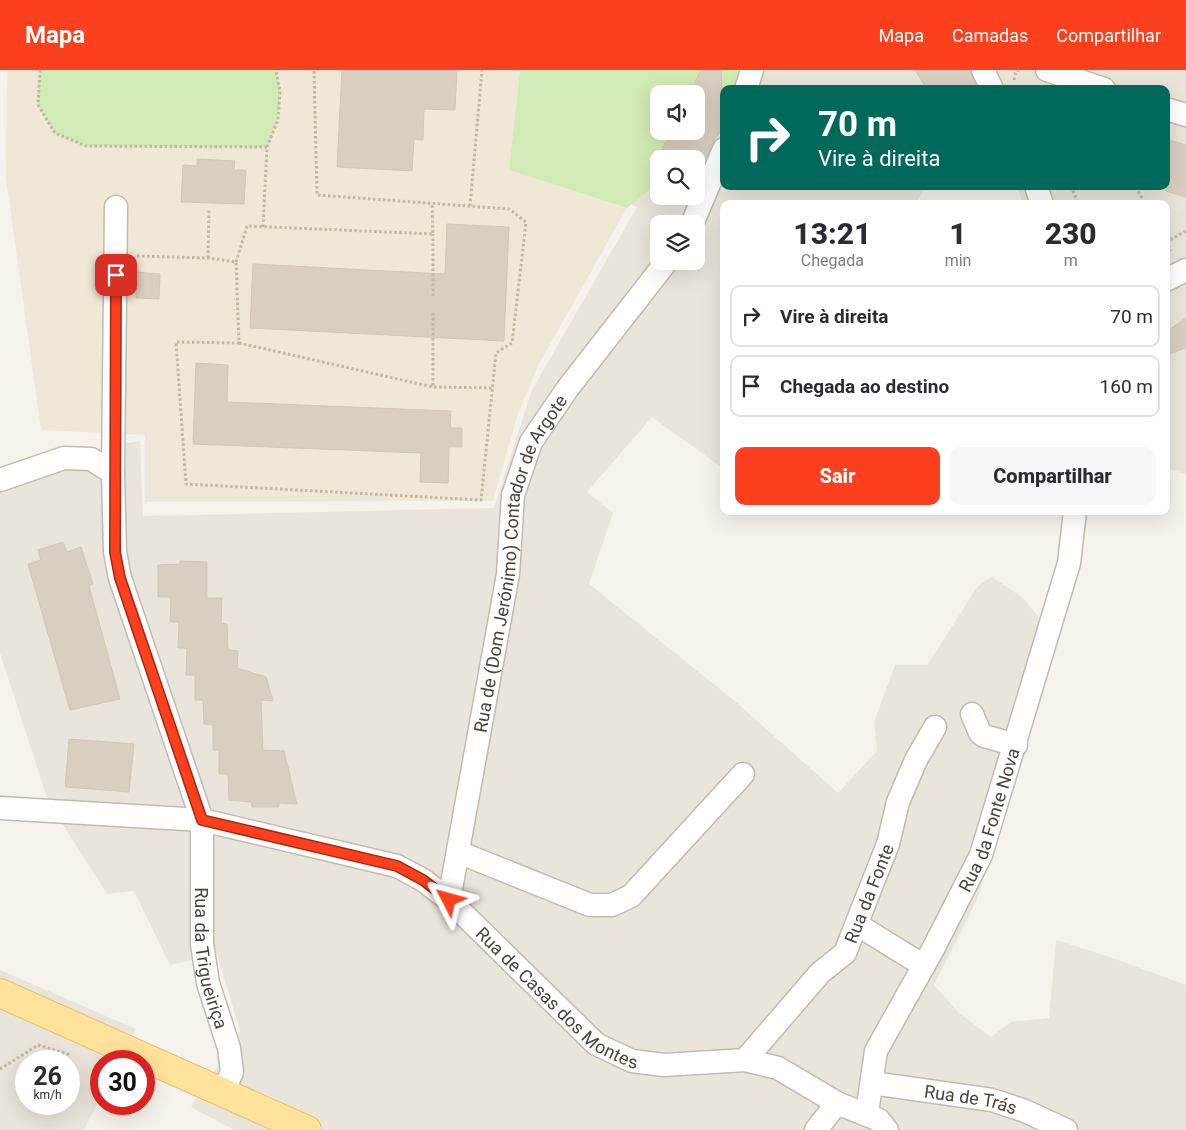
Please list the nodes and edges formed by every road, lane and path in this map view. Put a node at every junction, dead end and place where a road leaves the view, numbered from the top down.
1 (40, 70) edge
2 (276, 70) edge
3 (314, 70) edge
4 (482, 70) edge
5 (752, 70) edge
6 (983, 70) edge
7 (1019, 70) edge
8 (1047, 70) edge
9 (747, 85) edge
10 (990, 85) edge
11 (1014, 85) edge
12 (1092, 85) edge
13 (1170, 110) edge
14 (1186, 115) edge
15 (266, 147) junction
16 (720, 158) edge
17 (432, 203) junction
18 (116, 206) dead end
19 (470, 206) junction
20 (209, 208) dead end
21 (696, 215) edge
22 (263, 227) junction
23 (1186, 231) edge
24 (433, 234) junction
25 (1170, 240) edge
26 (116, 255) junction
27 (208, 258) junction
28 (236, 262) junction
29 (660, 270) edge
30 (1186, 270) edge
31 (1170, 278) edge
32 (433, 296) dead end
33 (432, 314) dead end
34 (239, 343) junction
35 (433, 387) junction
36 (492, 388) junction
37 (113, 473) junction
38 (0, 480) edge
39 (1075, 515) edge
40 (972, 714) dead end
41 (936, 727) dead end
42 (1016, 744) junction
43 (743, 774) dead end
44 (0, 808) edge
45 (202, 820) junction
46 (458, 852) junction
47 (449, 900) junction
48 (858, 925) junction
49 (924, 966) junction
50 (0, 993) edge
51 (30, 1050) edge
52 (54, 1050) edge
53 (15, 1060) edge
54 (745, 1060) junction
55 (0, 1069) edge
56 (872, 1083) junction
57 (223, 1092) junction
58 (837, 1103) junction
59 (867, 1114) junction
60 (271, 1121) edge
61 (307, 1130) edge
62 (816, 1130) edge
63 (887, 1130) edge
64 (1066, 1130) edge

1 - 15 path
2 - 15 path
3 - 17 path
4 - 19 path
5 - 9 street
6 - 10 street
7 - 11 path
8 - 12 street
13 - 14 street
15 - 22 path
16 - 21 street
17 - 19 path
17 - 24 path
18 - 26 street, Rua da Trigueiriça
19 - 36 path
20 - 27 path
22 - 24 path
22 - 28 path
23 - 25 path
24 - 32 path
26 - 27 path
26 - 37 street, Rua da Trigueiriça
27 - 28 path
28 - 34 path
29 - 46 street, Rua de (Dom Jerónimo) Contador de Argote
30 - 31 street
33 - 35 path
34 - 35 path
34 - 36 path
35 - 36 path
37 - 38 street
37 - 45 street, Rua da Trigueiriça
39 - 42 street, Rua da Fonte Nova
40 - 42 street
41 - 48 street, Rua da Fonte
42 - 49 street, Rua da Fonte Nova
43 - 46 street
44 - 45 street, Rua de Casas dos Montes
45 - 47 street, Rua de Casas dos Montes
45 - 57 street, Rua da Trigueiriça
46 - 47 street, Rua de (Dom Jerónimo) Contador de Argote
47 - 54 street, Rua de Casas dos Montes
48 - 49 street
48 - 54 street, Rua da Fonte
49 - 56 street, Rua da Fonte Nova
50 - 57 main road
51 - 52 path
53 - 55 path
54 - 58 street, Rua de Casas dos Montes
56 - 59 street, Rua da Fonte Nova
56 - 64 street, Rua de Trás
57 - 60 main road
58 - 59 street, Rua de Casas dos Montes
58 - 62 street
59 - 63 street, Rua de Casas dos Montes
60 - 61 main road

